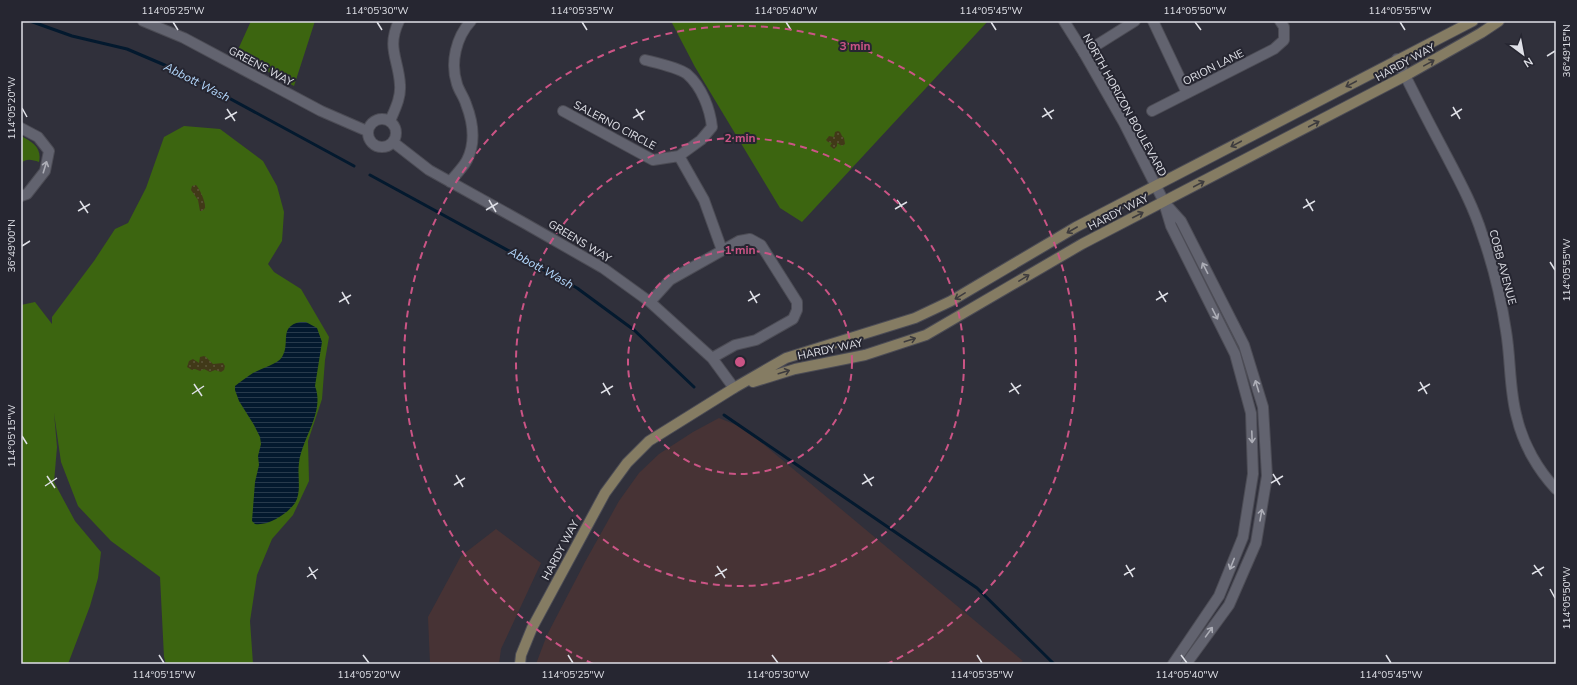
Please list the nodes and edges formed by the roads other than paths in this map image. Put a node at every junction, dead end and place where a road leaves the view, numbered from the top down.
1 (143, 21) edge
2 (399, 21) edge
3 (1064, 21) edge
4 (1135, 21) edge
5 (1153, 21) edge
6 (1280, 21) edge
7 (1472, 21) edge
8 (1500, 21) edge
9 (467, 23) edge
10 (1084, 52) junction
11 (1397, 59) junction
12 (645, 60) dead end
13 (1405, 76) junction
14 (1187, 93) junction
15 (1152, 111) dead end
16 (563, 112) dead end
17 (390, 121) junction
18 (21, 128) edge
19 (368, 131) junction
20 (393, 142) junction
21 (679, 156) junction
22 (450, 182) junction
23 (1156, 186) junction
24 (21, 196) edge
25 (1164, 202) junction
26 (722, 250) junction
27 (650, 302) junction
28 (712, 358) junction
29 (734, 388) junction
30 (1556, 489) edge
31 (520, 664) edge
32 (1173, 664) edge
33 (1186, 664) edge

1 - 19 street, GREENS WAY
2 - 17 street
3 - 10 street, NORTH HORIZON BOULEVARD
4 - 10 street
5 - 14 street
6 - 14 street, ORION LANE
7 - 11 main road, HARDY WAY
13 -> 8 main road, HARDY WAY
9 - 22 street
10 - 23 street, NORTH HORIZON BOULEVARD
11 - 13 street, COBB AVENUE
11 -> 23 main road, HARDY WAY
12 - 21 street
25 -> 13 main road, HARDY WAY
13 - 30 street, COBB AVENUE
14 - 15 street, ORION LANE
16 - 21 street, SALERNO CIRCLE
17 - 19 street
17 - 20 street
24 -> 18 street
19 - 20 street
20 - 22 street, GREENS WAY
21 - 26 street
22 - 27 street, GREENS WAY
23 - 25 street, NORTH HORIZON BOULEVARD
23 -> 29 main road, HARDY WAY
29 -> 25 main road, HARDY WAY
25 -> 32 street, NORTH HORIZON BOULEVARD
33 -> 25 street, NORTH HORIZON BOULEVARD
26 - 27 street
26 - 28 street
27 - 28 street, GREENS WAY
28 - 29 street, GREENS WAY
29 - 31 main road, HARDY WAY

